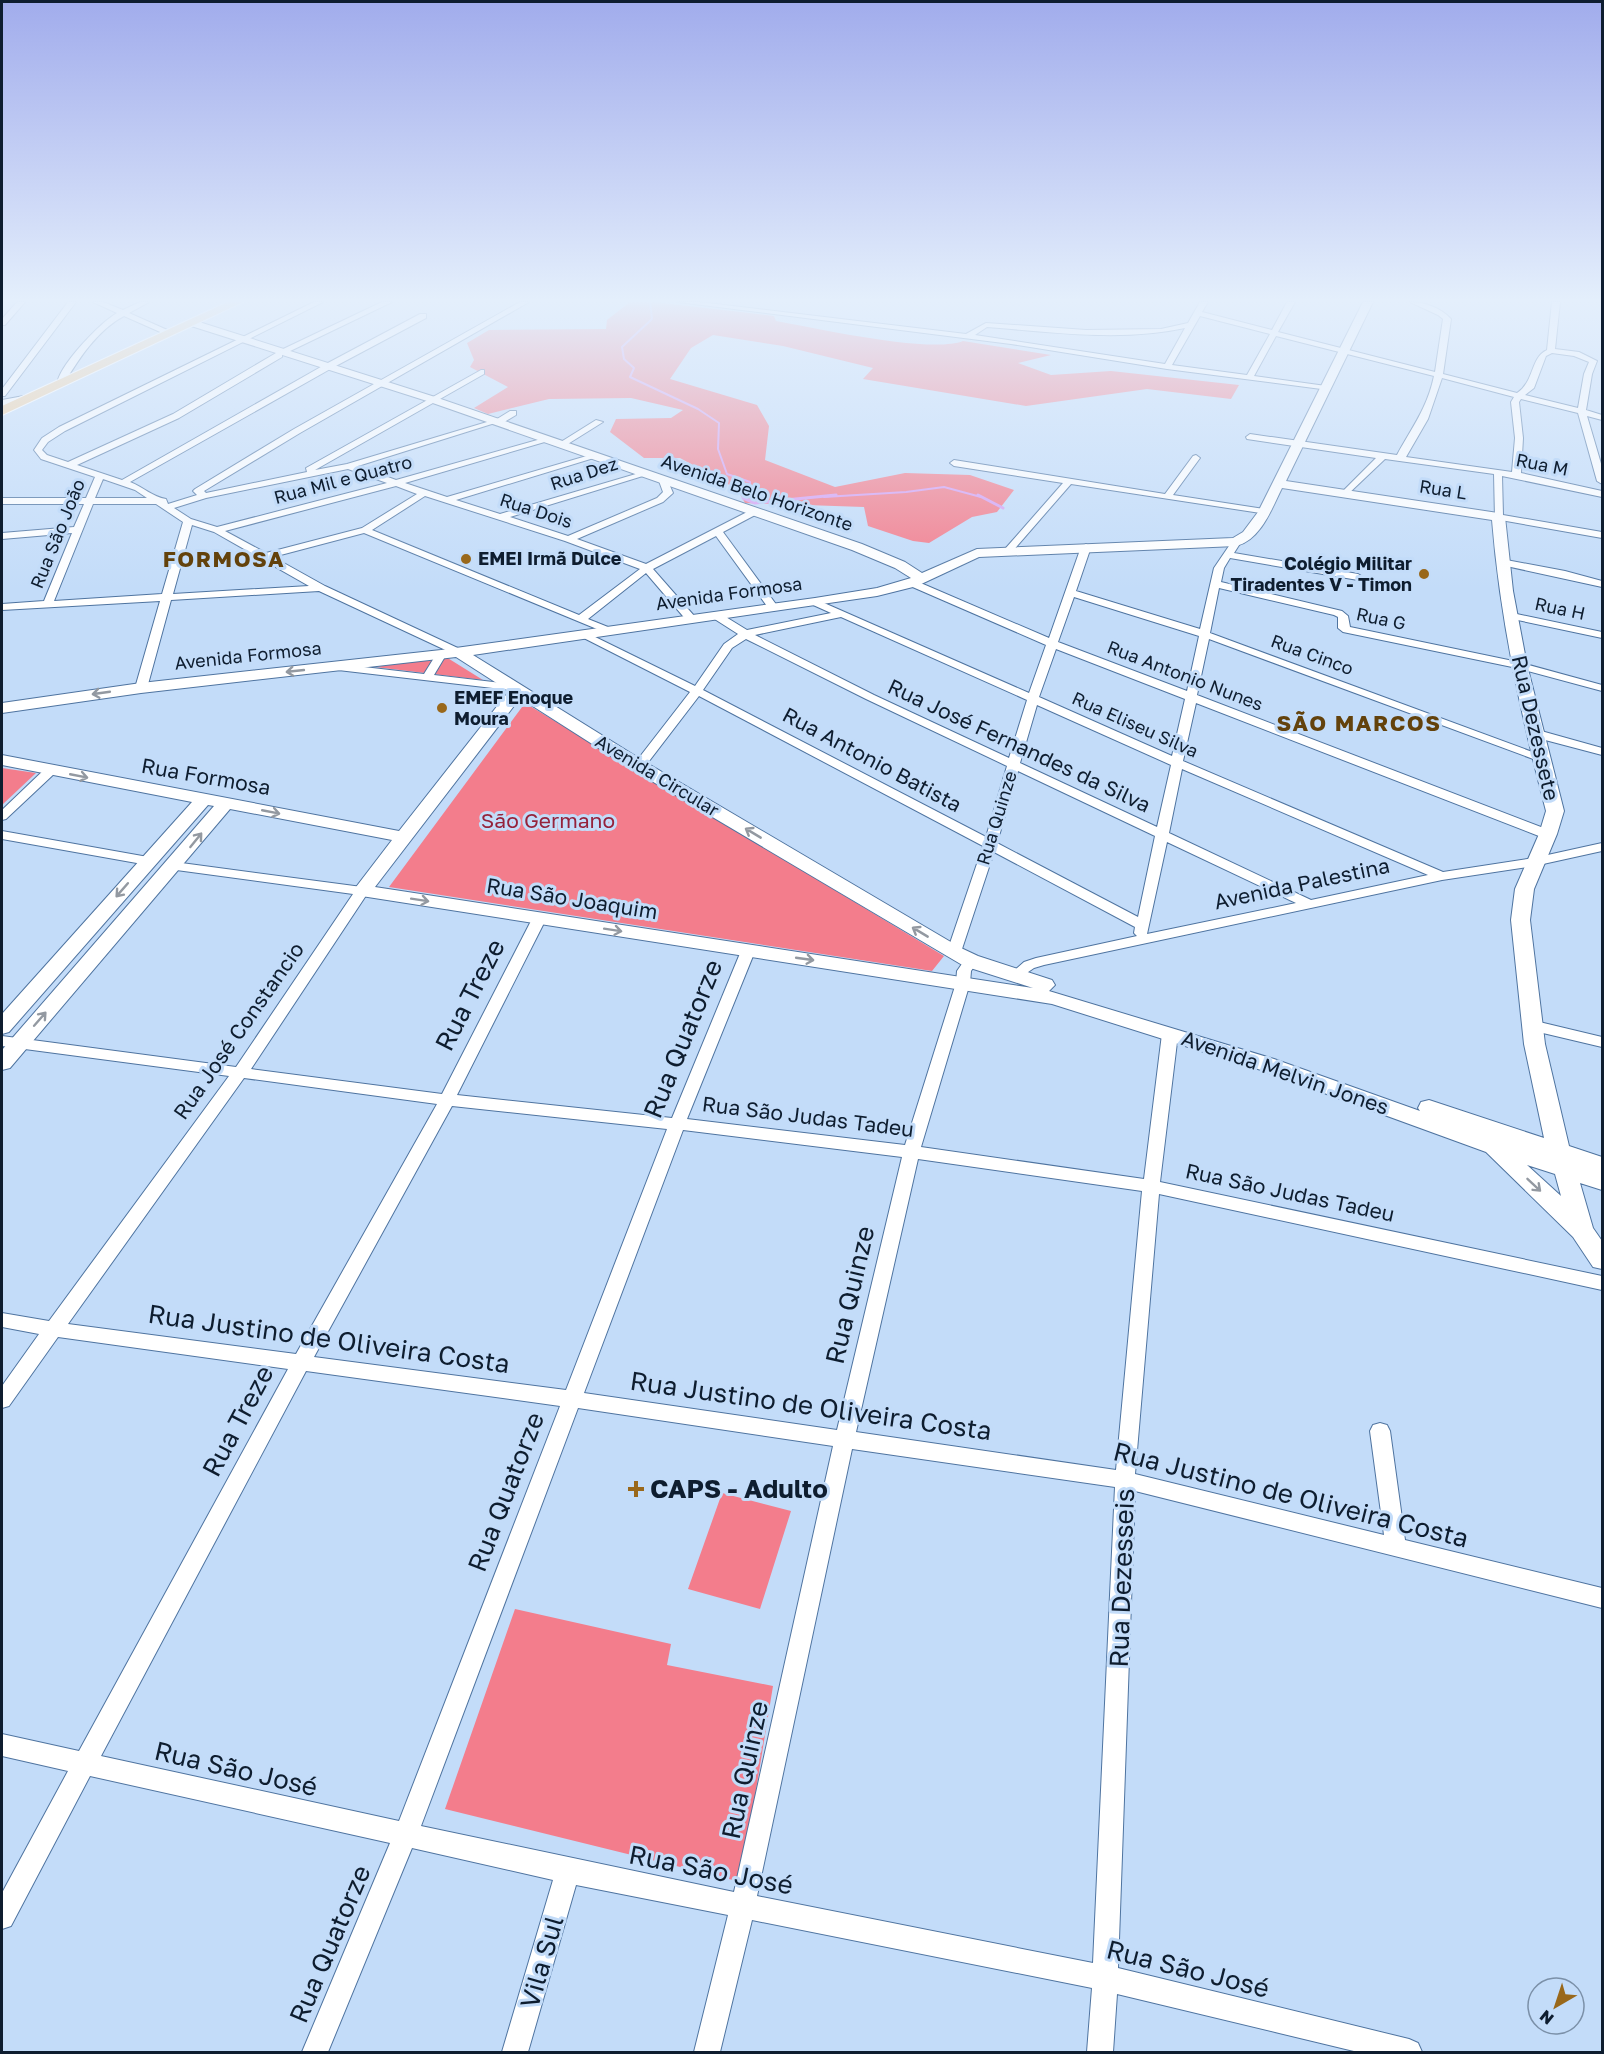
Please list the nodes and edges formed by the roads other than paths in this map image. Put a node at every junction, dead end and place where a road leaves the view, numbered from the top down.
1 (29, 398) joint
2 (124, 398) edge
3 (206, 398) edge
4 (273, 398) edge
5 (356, 398) edge
6 (419, 398) edge
7 (439, 398) edge
8 (1321, 398) edge
9 (1430, 398) edge
10 (1517, 398) edge
11 (1525, 398) edge
12 (1584, 398) edge
13 (432, 402) junction
14 (2, 403) edge
15 (2, 411) edge
16 (1582, 412) junction
17 (513, 413) dead end
18 (1602, 417) edge
19 (496, 422) junction
20 (599, 422) dead end
21 (1250, 437) dead end
22 (545, 440) junction
23 (560, 445) junction
24 (1296, 445) junction
25 (593, 457) junction
26 (1382, 457) junction
27 (1196, 458) dead end
28 (1400, 459) junction
29 (954, 463) dead end
30 (67, 466) junction
31 (348, 466) junction
32 (643, 472) junction
33 (1498, 474) junction
34 (1516, 475) junction
35 (298, 476) junction
36 (99, 477) junction
37 (1070, 480) junction
38 (664, 481) junction
39 (1602, 481) edge
40 (124, 482) junction
41 (396, 483) junction
42 (1277, 483) junction
43 (201, 493) junction
44 (423, 493) junction
45 (1346, 493) junction
46 (1602, 494) edge
47 (1167, 497) junction
48 (447, 500) junction
49 (2, 501) edge
50 (88, 501) junction
51 (162, 505) junction
52 (754, 512) junction
53 (1264, 512) junction
54 (501, 517) junction
55 (1498, 517) junction
56 (188, 521) junction
57 (78, 530) junction
58 (217, 530) junction
59 (365, 530) junction
60 (718, 532) junction
61 (2, 536) edge
62 (1602, 536) edge
63 (568, 539) junction
64 (1236, 542) junction
65 (1086, 547) junction
66 (1008, 551) junction
67 (1228, 555) junction
68 (266, 556) junction
69 (1501, 562) junction
70 (647, 568) junction
71 (1358, 577) dead end
72 (917, 581) junction
73 (1215, 584) junction
74 (1602, 584) edge
75 (321, 588) junction
76 (1070, 592) junction
77 (168, 597) junction
78 (815, 602) junction
79 (48, 604) junction
80 (2, 607) edge
81 (773, 607) junction
82 (842, 614) junction
83 (717, 616) junction
84 (1512, 616) junction
85 (582, 618) junction
86 (693, 620) junction
87 (609, 631) junction
88 (581, 634) junction
89 (745, 634) junction
90 (1203, 634) junction
91 (1602, 634) edge
92 (1051, 643) junction
93 (449, 653) junction
94 (1518, 665) junction
95 (338, 666) junction
96 (427, 677) junction
97 (141, 688) junction
98 (1602, 688) edge
99 (513, 689) junction
100 (697, 691) junction
101 (1189, 696) junction
102 (1033, 698) junction
103 (2, 708) edge
104 (1534, 733) junction
105 (1602, 752) edge
106 (1540, 757) junction
107 (2, 760) edge
108 (1176, 764) junction
109 (1014, 765) junction
110 (639, 766) junction
111 (51, 770) junction
112 (203, 800) junction
113 (226, 803) junction
114 (2, 816) edge
115 (2, 835) edge
116 (1549, 835) junction
117 (1162, 836) junction
118 (403, 837) junction
119 (990, 844) junction
120 (1602, 847) edge
121 (148, 861) junction
122 (1534, 862) junction
123 (174, 866) junction
124 (1442, 876) junction
125 (362, 891) junction
126 (1309, 903) junction
127 (539, 919) junction
128 (1143, 925) junction
129 (1139, 940) junction
130 (748, 951) junction
131 (963, 957) junction
132 (1016, 976) junction
133 (963, 983) junction
134 (1531, 1025) junction
135 (2, 1027) edge
136 (1170, 1034) junction
137 (10, 1042) edge
138 (1602, 1042) edge
139 (2, 1063) edge
140 (239, 1074) junction
141 (447, 1100) junction
142 (676, 1124) junction
143 (1491, 1145) junction
144 (911, 1152) junction
145 (1562, 1161) junction
146 (1602, 1166) edge
147 (1602, 1181) edge
148 (1151, 1186) junction
149 (1582, 1230) junction
150 (1602, 1260) edge
151 (1602, 1283) edge
152 (2, 1320) edge
153 (52, 1329) junction
154 (301, 1362) junction
155 (570, 1399) junction
156 (2, 1400) edge
157 (1380, 1431) dead end
158 (845, 1438) junction
159 (1125, 1480) junction
160 (1396, 1548) junction
161 (1602, 1598) edge
162 (2, 1745) edge
163 (84, 1764) junction
164 (405, 1836) junction
165 (568, 1871) junction
166 (743, 1905) junction
167 (2, 1917) edge
168 (1105, 1978) junction
169 (315, 2052) edge
170 (515, 2052) edge
171 (707, 2052) edge
172 (1100, 2052) edge
173 (1408, 2052) edge

1 - 14 main road
1 - 15 main road
2 - 30 street, Avenida Circular
3 - 30 street
4 - 40 street
5 - 43 street
6 - 13 main road, Avenida Belo Horizonte
7 - 13 street
8 - 24 main road
9 - 28 street
10 - 34 street
11 - 16 street
12 - 16 street
13 - 19 main road, Avenida Belo Horizonte
13 - 35 street
16 - 18 street
16 - 39 street
17 - 19 street
19 - 22 main road, Avenida Belo Horizonte
19 - 31 street
20 - 23 street
21 - 24 street, Rua M
22 - 23 main road, Avenida Belo Horizonte
22 - 41 street, Rua Mil e Quatro
23 - 25 main road, Avenida Belo Horizonte
24 - 26 street, Rua M
24 - 42 main road
25 - 32 main road, Avenida Belo Horizonte
25 - 48 street
26 - 28 street, Rua M
26 - 45 street
27 - 47 street
28 - 33 street, Rua M
29 - 37 street
30 - 36 street, Avenida Circular
31 - 35 street
31 - 41 street, Rua Dois
32 - 38 main road, Avenida Belo Horizonte
32 - 54 street, Rua Dez
33 - 34 street, Rua M
33 - 55 street, Rua Dezessete
34 - 46 street, Rua M
35 - 43 street
36 - 40 street, Avenida Circular
36 - 50 street, Rua São João
37 - 47 street
37 - 66 street
38 - 52 main road, Avenida Belo Horizonte
38 - 63 street
40 - 51 street, Avenida Circular
41 - 44 street, Rua Dois
41 - 58 street, Rua Mil e Quatro
42 - 45 main road, Rua L
42 - 53 main road
43 - 51 street
44 - 48 street, Rua Dois
44 - 59 street
45 - 55 main road, Rua L
47 - 53 street
48 - 54 street, Rua Dois
49 - 50 street
50 - 51 street
50 - 57 street, Rua São João
51 - 56 street, Avenida Circular
52 - 60 street
52 - 72 main road, Avenida Belo Horizonte
53 - 64 main road
54 - 63 street, Rua Dois
55 - 62 street, Rua L
55 - 69 main road, Rua Dezessete
56 - 58 street, Avenida Circular
56 - 77 street
57 - 61 street
57 - 79 street, Rua São João
58 - 68 street, Avenida Circular
59 - 68 street
59 - 85 street
60 - 70 street
60 - 81 street
63 - 70 street, Rua Dois
64 - 65 main road, Avenida Formosa
64 - 67 street
65 - 66 main road, Avenida Formosa
65 - 76 street, Rua Quinze
66 - 72 main road, Avenida Formosa
67 - 71 street
67 - 73 street
68 - 75 street, Avenida Circular
69 - 74 street
69 - 84 main road, Rua Dezessete
70 - 85 street
70 - 86 street, Rua Dois
72 - 78 main road, Avenida Formosa
72 - 92 street, Rua Antonio Nunes
73 - 90 street
73 - 94 street, Rua G
75 - 77 street
75 - 93 street, Avenida Circular
76 - 90 street, Rua Cinco
76 - 92 street, Rua Quinze
77 - 79 street
77 - 97 street
78 - 81 main road, Avenida Formosa
78 - 82 street, Rua Eliseu Silva
79 - 80 street
81 - 83 main road, Avenida Formosa
82 - 89 street
82 - 102 street, Rua Eliseu Silva
83 - 86 main road, Avenida Formosa
83 - 89 street, Rua José Fernandes da Silva
84 - 91 street, Rua H
84 - 94 main road, Rua Dezessete
85 - 87 street
86 - 87 main road, Avenida Formosa
87 - 88 main road, Avenida Formosa
88 - 93 main road, Avenida Formosa
88 - 100 street, Rua Antonio Batista
89 - 100 street
89 - 109 street, Rua José Fernandes da Silva
90 - 101 street
90 - 106 street, Rua Cinco
92 - 101 street, Rua Antonio Nunes
92 - 102 street, Rua Quinze
93 - 95 main road, Avenida Formosa
93 - 96 street
93 - 99 main road, Avenida Circular
94 - 98 street
94 - 104 main road, Rua Dezessete
95 - 96 street
95 -> 97 main road, Avenida Formosa
96 - 99 street
97 -> 103 main road, Avenida Formosa
99 - 110 main road, Avenida Circular
99 - 118 main road, Rua José Constancio
100 - 110 street
100 - 119 street, Rua Antonio Batista
101 - 108 street
101 - 116 street, Rua Antonio Nunes
102 - 108 street, Rua Eliseu Silva
102 - 109 street, Rua Quinze
104 - 105 street
104 - 106 main road, Rua Dezessete
106 - 116 main road, Rua Dezessete
107 - 111 main road, Rua Formosa
108 - 117 street
108 - 124 street, Rua Eliseu Silva
109 - 117 street, Rua José Fernandes da Silva
109 - 119 street, Rua Quinze
131 -> 110 main road, Avenida Circular
111 -> 112 main road, Rua Formosa
111 - 114 street
112 - 113 main road, Rua Formosa
112 - 121 main road
113 -> 118 main road, Rua Formosa
123 -> 113 main road
115 - 121 street
116 - 122 main road, Rua Dezessete
117 - 126 street, Rua José Fernandes da Silva
117 - 128 street
118 - 125 main road, Rua José Constancio
119 - 128 street, Rua Antonio Batista
119 - 131 street, Rua Quinze
120 - 122 street, Avenida Palestina
121 -> 135 main road
122 - 124 street, Avenida Palestina
122 - 134 main road, Rua Dezessete
123 - 125 street, Rua São Joaquim
137 -> 123 main road
124 - 126 street, Avenida Palestina
125 -> 127 main road, Rua São Joaquim
125 - 140 street, Rua José Constancio
126 - 129 street, Avenida Palestina
127 -> 130 main road, Rua São Joaquim
127 - 141 street, Rua Treze
128 - 129 street
129 - 132 street, Avenida Palestina
130 -> 133 main road, Rua São Joaquim
130 - 142 street, Rua Quatorze
131 - 132 main road, Avenida Melvin Jones
131 - 133 street
132 - 145 main road, Avenida Melvin Jones
133 - 136 main road, Avenida Melvin Jones
133 - 144 street, Rua Quinze
134 - 138 street
134 - 145 main road, Rua Dezessete
136 - 143 main road, Avenida Melvin Jones
136 - 148 street, Rua Dezesseis
137 - 139 main road
137 - 140 street, Rua São Judas Tadeu
140 - 141 street, Rua São Judas Tadeu
140 - 153 street, Rua José Constancio
141 - 142 street, Rua São Judas Tadeu
141 - 154 street, Rua Treze
142 - 144 street, Rua São Judas Tadeu
142 - 155 street, Rua Quatorze
143 - 145 main road, Avenida Melvin Jones
143 -> 149 main road, Rua Dezessete
144 - 148 street, Rua São Judas Tadeu
144 - 158 street, Rua Quinze
145 - 146 main road, Avenida Melvin Jones
145 - 147 main road, Avenida Melvin Jones
145 - 149 main road, Rua Dezessete
148 - 151 street, Rua São Judas Tadeu
148 - 159 street, Rua Dezesseis
149 - 150 main road, Rua Dezessete
152 - 153 street, Rua Justino de Oliveira Costa
153 - 154 street, Rua Justino de Oliveira Costa
153 - 156 street, Rua José Constancio
154 - 155 street, Rua Justino de Oliveira Costa
154 - 163 street, Rua Treze
155 - 158 street, Rua Justino de Oliveira Costa
155 - 164 street, Rua Quatorze
157 - 160 street
158 - 159 street, Rua Justino de Oliveira Costa
158 - 166 street, Rua Quinze
159 - 160 street, Rua Justino de Oliveira Costa
159 - 168 street, Rua Dezesseis
160 - 161 street, Rua Justino de Oliveira Costa
162 - 163 street, Rua São José
163 - 164 street, Rua São José
163 - 167 street, Rua Treze
164 - 165 street, Rua São José
164 - 169 street, Rua Quatorze
165 - 166 street, Rua São José
165 - 170 street, Vila Sul
166 - 168 street, Rua São José
166 - 171 street
168 - 172 street, Rua Dezesseis
168 - 173 street, Rua São José

